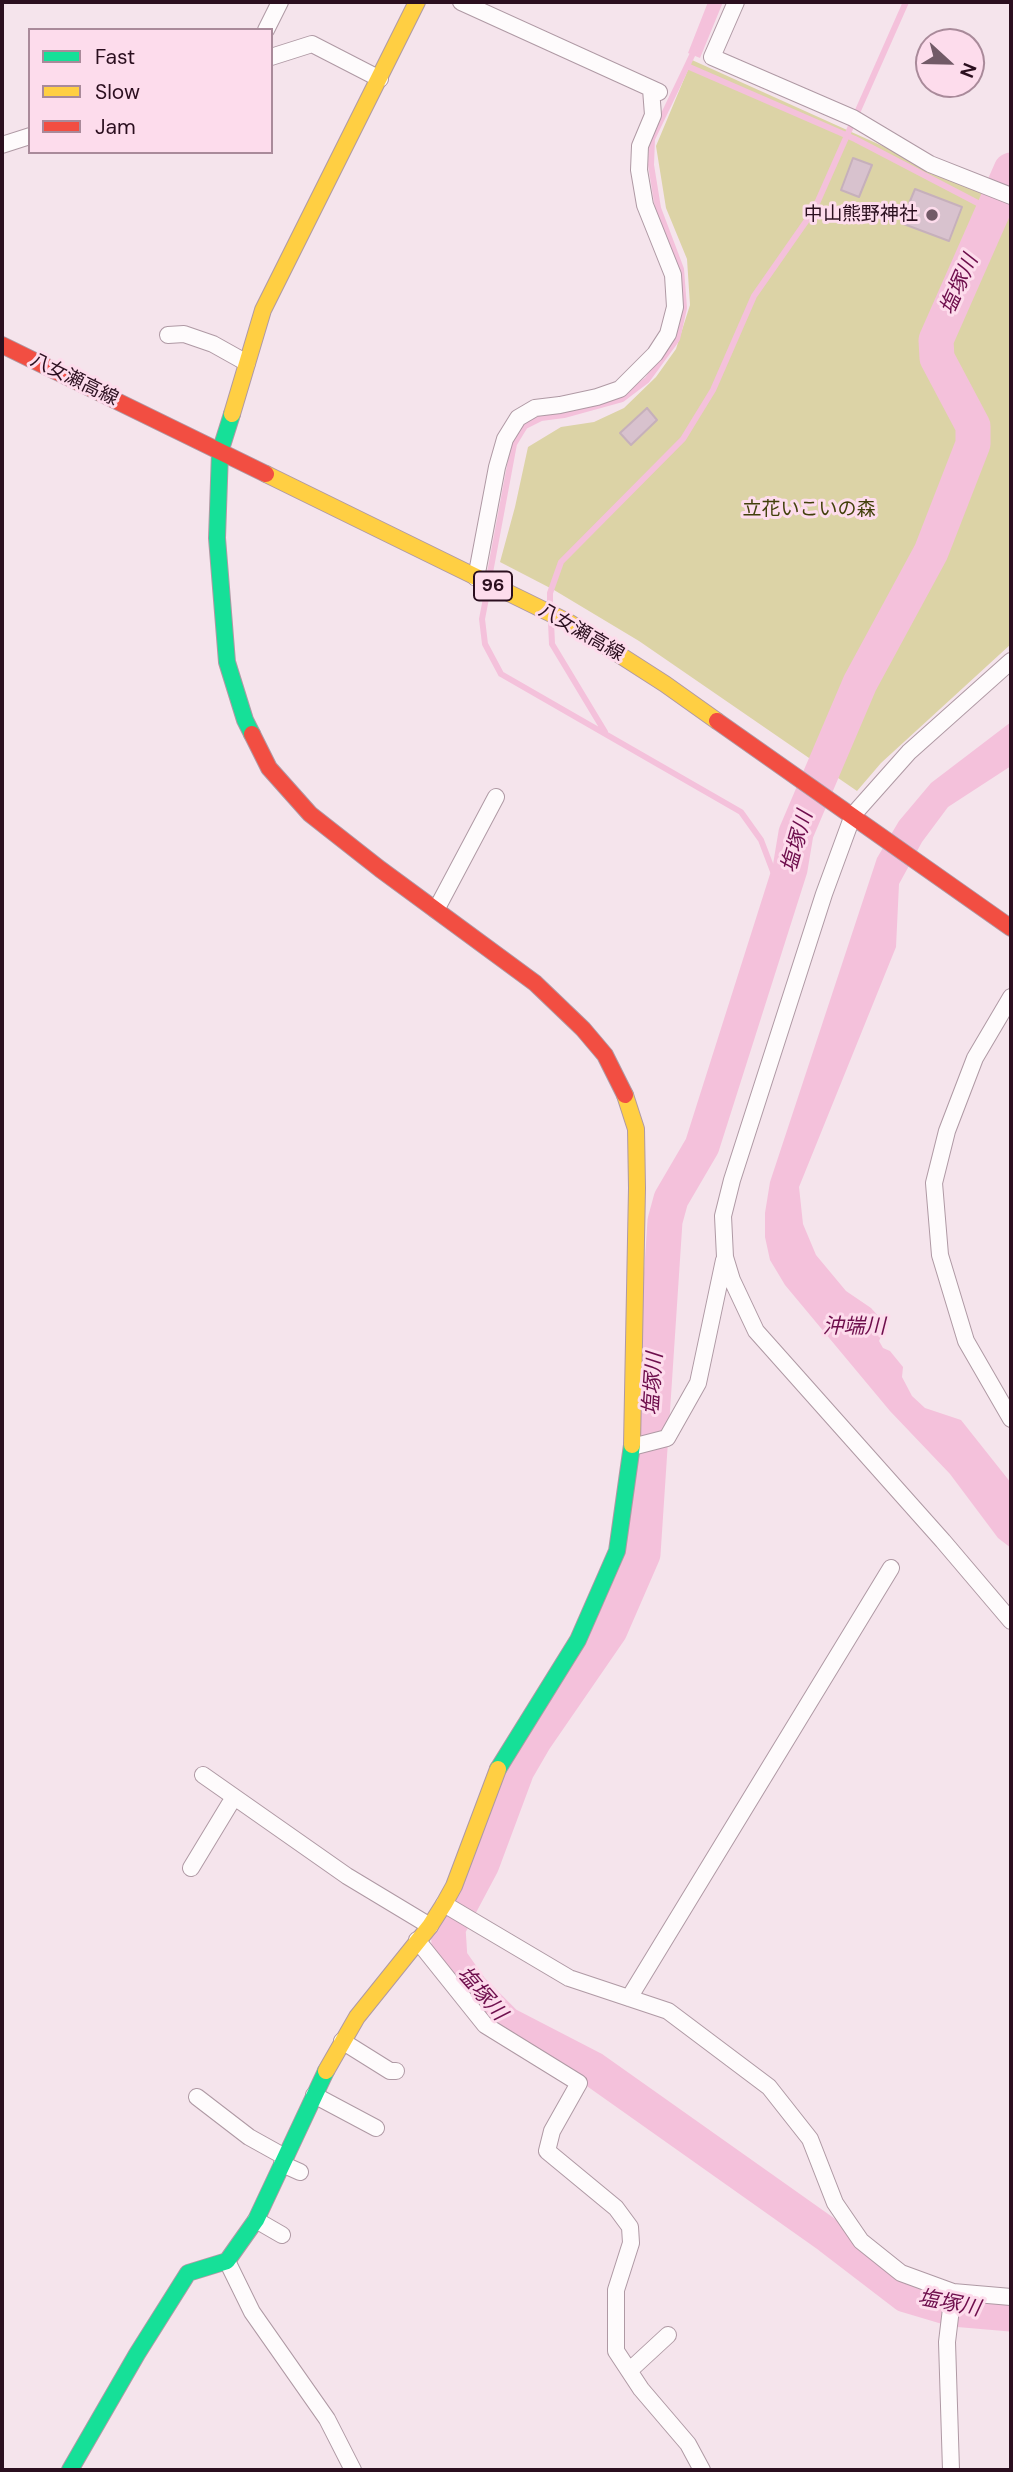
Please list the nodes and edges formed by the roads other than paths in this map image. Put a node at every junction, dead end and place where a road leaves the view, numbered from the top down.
1 (279, 2) edge
2 (417, 2) edge
3 (461, 2) edge
4 (736, 2) edge
5 (267, 28) edge
6 (273, 56) edge
7 (380, 79) junction
8 (28, 137) edge
9 (2, 145) edge
10 (1011, 196) edge
11 (168, 335) dead end
12 (2, 345) edge
13 (247, 363) junction
14 (220, 452) junction
15 (476, 578) junction
16 (1011, 661) edge
17 (496, 797) dead end
18 (857, 817) junction
19 (436, 910) junction
20 (1011, 928) edge
21 (1011, 997) edge
22 (725, 1257) junction
23 (1011, 1419) edge
24 (632, 1447) junction
25 (891, 1568) dead end
26 (1011, 1621) edge
27 (203, 1775) dead end
28 (234, 1797) junction
29 (191, 1868) dead end
30 (444, 1903) junction
31 (430, 1926) junction
32 (417, 1940) junction
33 (629, 1998) junction
34 (342, 2041) junction
35 (396, 2071) dead end
36 (314, 2095) junction
37 (197, 2097) dead end
38 (376, 2128) dead end
39 (284, 2160) junction
40 (300, 2172) dead end
41 (256, 2220) junction
42 (282, 2235) dead end
43 (228, 2261) junction
44 (953, 2292) junction
45 (1011, 2297) edge
46 (668, 2335) dead end
47 (629, 2371) junction
48 (69, 2470) edge
49 (354, 2470) edge
50 (702, 2470) edge
51 (951, 2470) edge

1 - 5 street
2 - 7 street
3 - 15 street
4 - 10 street
6 - 7 street
7 - 13 street
8 - 9 street
11 - 13 street
12 - 14 street, 八女瀬高線 / 96
13 - 14 street
14 - 15 street, 八女瀬高線 / 96
14 - 19 street
15 - 18 street, 八女瀬高線 / 96
16 - 18 street
17 - 19 street
18 - 20 street, 八女瀬高線 / 96
18 - 22 street
19 - 24 street
21 - 23 street
22 - 24 street
22 - 26 street
24 - 30 street
25 - 33 street
27 - 28 street
28 - 29 street
28 - 31 street
30 - 31 street
30 - 33 street
31 - 32 street
32 - 34 street
32 - 47 street
33 - 44 street
34 - 35 street
34 - 36 street
36 - 38 street
36 - 39 street
37 - 39 street
39 - 40 street
39 - 41 street
41 - 42 street
41 - 43 street
43 - 48 street
43 - 49 street
44 - 45 street
44 - 51 street
46 - 47 street
47 - 50 street

